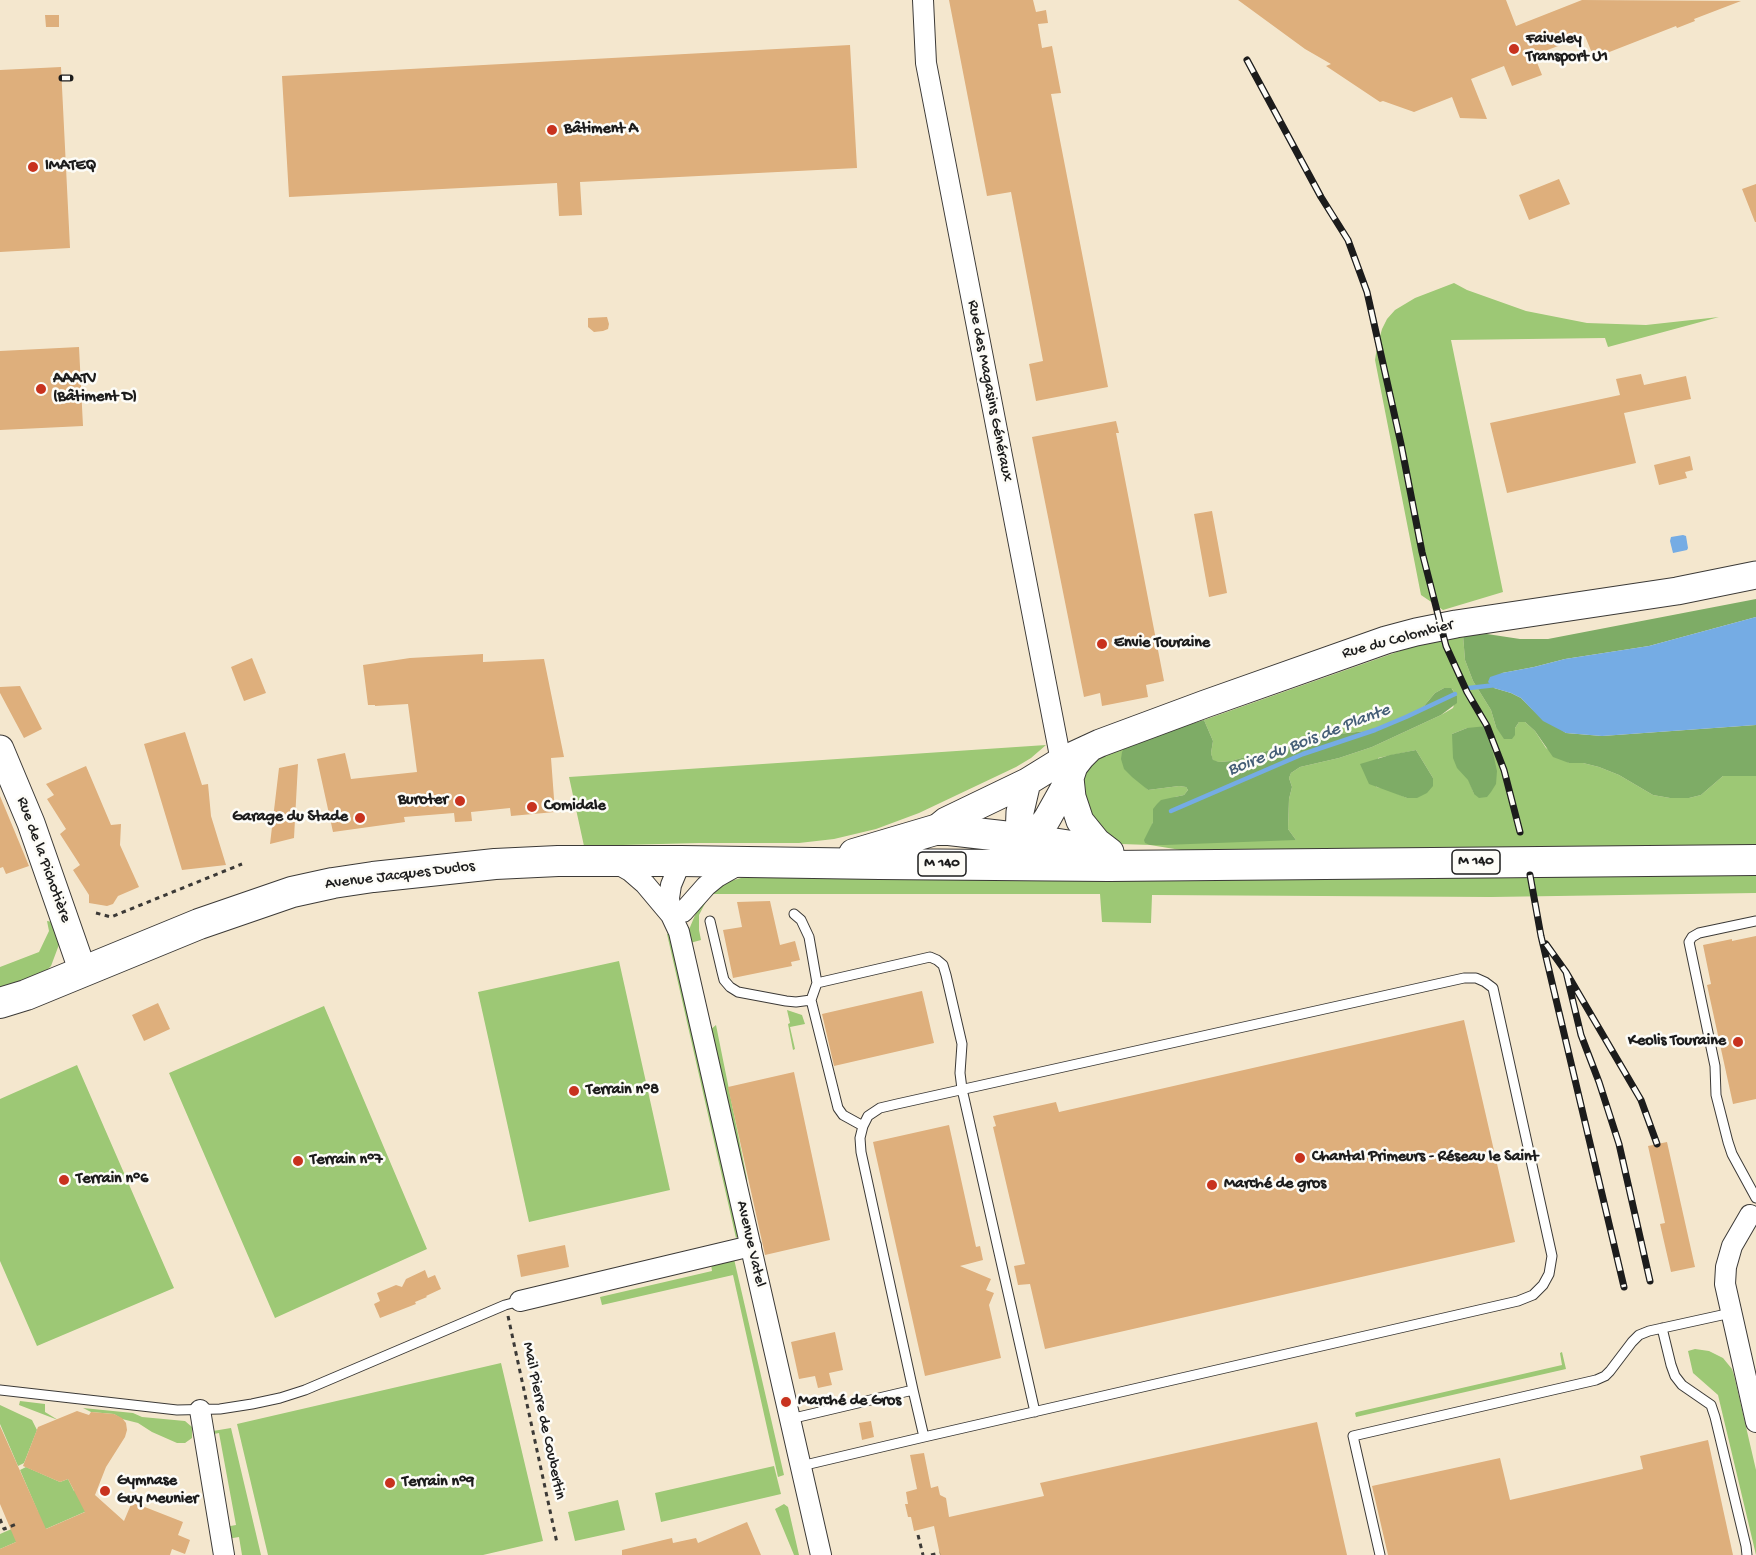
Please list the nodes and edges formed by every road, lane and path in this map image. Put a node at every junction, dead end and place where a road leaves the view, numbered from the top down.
1 (923, 0) edge
2 (1756, 575) edge
3 (0, 749) edge
4 (1065, 770) junction
5 (1027, 782) junction
6 (935, 830) junction
7 (1024, 851) junction
8 (1110, 852) junction
9 (1756, 860) edge
10 (613, 861) junction
11 (681, 861) junction
12 (744, 862) junction
13 (822, 862) junction
14 (242, 864) dead end
15 (1195, 864) junction
16 (96, 913) dead end
17 (794, 914) dead end
18 (678, 920) junction
19 (710, 921) dead end
20 (1756, 921) edge
21 (83, 972) junction
22 (817, 983) junction
23 (811, 1000) junction
24 (0, 1003) edge
25 (962, 1089) junction
26 (863, 1126) junction
27 (1754, 1206) edge
28 (751, 1246) junction
29 (513, 1303) junction
30 (1731, 1314) junction
31 (1662, 1328) junction
32 (0, 1390) edge
33 (913, 1390) junction
34 (200, 1410) junction
35 (1035, 1412) junction
36 (790, 1419) junction
37 (1756, 1422) edge
38 (924, 1437) junction
39 (801, 1466) junction
40 (0, 1519) edge
41 (19, 1523) dead end
42 (918, 1535) dead end
43 (557, 1543) dead end
44 (940, 1553) dead end
45 (224, 1555) edge
46 (821, 1555) edge
47 (923, 1555) edge
48 (931, 1555) edge
49 (1380, 1555) edge
50 (1747, 1555) edge

1 - 4 street, Rue des Magasins Généraux
2 - 4 main road, Rue du Colombier
3 - 21 main road, Rue de la Pichotière
4 - 5 main road, Rue du Colombier
4 - 7 main road
4 - 8 main road
5 - 6 main road, Rue du Colombier
5 - 7 main road
6 - 7 main road, M 140
6 - 13 main road, M 140
7 - 8 main road, M 140
7 - 13 main road, M 140
7 - 15 main road, M 140
8 - 15 main road, M 140
9 - 15 main road, M 140
10 - 11 main road, Avenue Jacques Duclos
10 - 18 street
10 - 21 main road, Avenue Jacques Duclos
11 - 12 main road, Avenue Jacques Duclos
11 - 18 street, Avenue Vatel
12 - 13 main road, Avenue Jacques Duclos
12 - 18 street
14 - 16 path
17 - 22 lane
18 - 28 street, Avenue Vatel
19 - 23 lane
20 - 27 lane
21 - 24 main road, Avenue Jacques Duclos
22 - 23 lane
22 - 25 lane
23 - 26 lane
25 - 26 lane
25 - 35 lane
25 - 35 lane
26 - 33 lane
27 - 30 street
28 - 29 street
28 - 36 street, Avenue Vatel
29 - 34 lane
29 - 43 path, Mail Pierre de Coubertin
30 - 31 lane
30 - 37 street
31 - 49 lane
31 - 50 lane
32 - 34 lane
33 - 36 lane
33 - 38 lane
34 - 45 street
35 - 38 lane
36 - 39 street, Avenue Vatel
38 - 39 lane
39 - 46 street, Avenue Vatel
40 - 41 path
42 - 47 path
44 - 48 path

